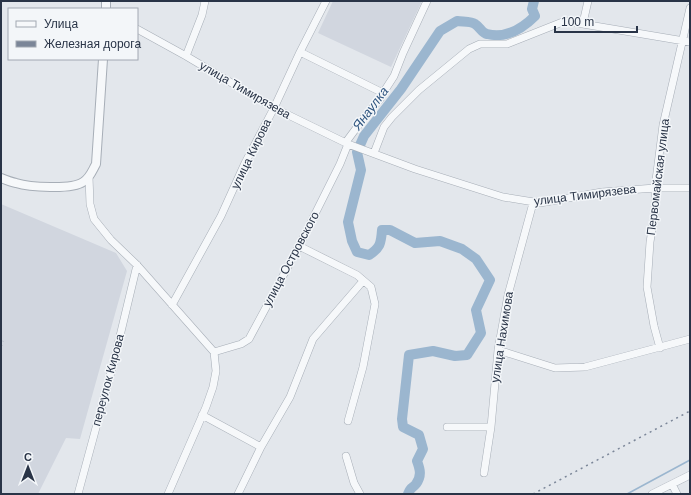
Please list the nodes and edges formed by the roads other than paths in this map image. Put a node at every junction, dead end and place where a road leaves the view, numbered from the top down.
1 (205, 1) edge
2 (326, 1) edge
3 (426, 1) edge
4 (588, 1) edge
5 (690, 8) edge
6 (583, 23) junction
7 (138, 29) edge
8 (682, 41) junction
9 (690, 42) edge
10 (300, 52) junction
11 (186, 56) junction
12 (103, 60) edge
13 (383, 93) junction
14 (274, 108) junction
15 (350, 144) junction
16 (371, 152) junction
17 (89, 177) junction
18 (1, 178) edge
19 (655, 188) junction
20 (690, 188) edge
21 (533, 203) junction
22 (299, 246) junction
23 (137, 265) junction
24 (363, 281) junction
25 (172, 305) junction
26 (690, 339) edge
27 (660, 348) junction
28 (498, 350) junction
29 (214, 352) junction
30 (202, 415) junction
31 (348, 421) dead end
32 (447, 427) dead end
33 (491, 427) junction
34 (261, 447) junction
35 (346, 456) dead end
36 (484, 473) dead end
37 (690, 475) edge
38 (672, 484) junction
39 (78, 494) edge
40 (168, 494) edge
41 (238, 494) edge
42 (360, 494) edge
43 (652, 494) edge
44 (677, 494) edge

1 - 11 street
2 - 10 street, улица Кирова
3 - 13 street, улица Островского
4 - 6 street
5 - 8 street, Первомайская улица
6 - 8 street
6 - 16 street
7 - 11 street, улица Тимирязева
8 - 9 street
8 - 19 street, Первомайская улица
10 - 13 street
10 - 14 street, улица Кирова
11 - 14 street, улица Тимирязева
12 - 17 street
13 - 15 street, улица Островского
14 - 15 street, улица Тимирязева
14 - 25 street, улица Кирова
15 - 16 street, улица Тимирязева
15 - 22 street, улица Островского
16 - 21 street, улица Тимирязева
17 - 18 street
17 - 23 street
19 - 20 street, улица Тимирязева
19 - 21 street, улица Тимирязева
19 - 27 street, Первомайская улица
21 - 28 street, улица Нахимова
22 - 24 street
22 - 29 street, улица Островского
23 - 25 street
23 - 39 street, переулок Кирова
24 - 31 street
24 - 34 street
25 - 29 street
26 - 27 street
27 - 28 street
28 - 33 street, улица Нахимова
29 - 30 street
30 - 34 street
30 - 40 street
32 - 33 street
33 - 36 street, улица Нахимова
34 - 41 street
35 - 42 street
37 - 38 street
38 - 43 street
38 - 44 street

